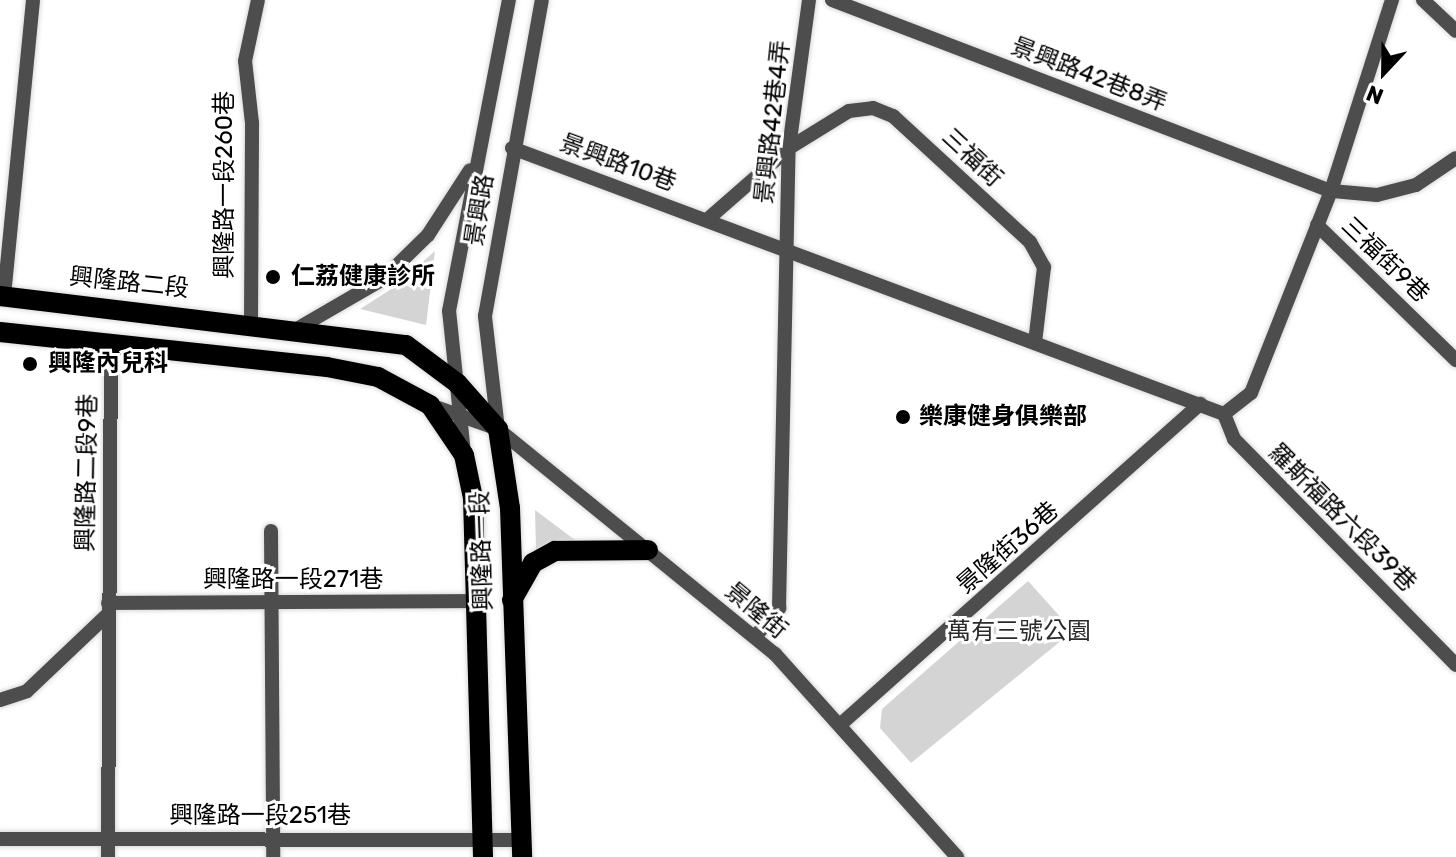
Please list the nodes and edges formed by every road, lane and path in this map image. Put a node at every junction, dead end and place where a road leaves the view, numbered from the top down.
1 (33, 0) edge
2 (258, 0) edge
3 (509, 0) edge
4 (542, 0) edge
5 (809, 0) edge
6 (832, 0) edge
7 (1392, 0) edge
8 (1423, 0) edge
9 (1456, 31) edge
10 (512, 148) junction
11 (789, 148) junction
12 (1456, 158) edge
13 (474, 163) junction
14 (1331, 191) junction
15 (708, 219) junction
16 (1317, 225) junction
17 (785, 248) junction
18 (2, 296) edge
19 (251, 323) junction
20 (295, 330) junction
21 (0, 332) edge
22 (1035, 342) junction
23 (111, 343) junction
24 (1456, 360) edge
25 (457, 383) junction
26 (1200, 404) junction
27 (430, 405) junction
28 (459, 414) junction
29 (1224, 414) junction
30 (498, 429) junction
31 (464, 455) junction
32 (271, 531) dead end
33 (648, 550) junction
34 (478, 601) junction
35 (270, 602) junction
36 (510, 604) junction
37 (108, 608) junction
38 (755, 637) junction
39 (1456, 665) edge
40 (0, 700) edge
41 (842, 723) junction
42 (273, 837) junction
43 (108, 838) junction
44 (0, 839) edge
45 (483, 848) edge
46 (521, 849) edge
47 (108, 857) edge
48 (273, 857) edge
49 (957, 857) edge

1 - 18 street
2 - 19 street, 興隆路一段260巷
3 - 13 street, 景興路
4 - 10 street, 景興路
5 - 11 street, 景興路42巷4弄
6 - 14 street, 景興路42巷8弄
7 - 14 street
8 - 9 street
10 - 15 street, 景興路10巷
10 - 30 street, 景興路
11 - 15 street
11 - 17 street, 景興路42巷4弄
11 - 22 street, 三福街
12 - 14 street
13 - 20 street
13 - 25 street, 景興路
14 - 16 street
15 - 17 street, 景興路10巷
16 - 24 street, 三福街9巷
16 - 29 street
17 - 22 street
17 - 38 street
18 - 19 main road, 興隆路二段
19 - 20 main road
20 - 25 main road
21 - 23 main road
22 - 26 street
23 - 27 main road, 興隆路一段
23 - 37 street, 興隆路二段9巷
25 - 28 street, 景興路
25 - 30 main road
26 - 29 street
26 - 41 street, 景隆街36巷
27 - 28 street, 景隆街
27 - 31 main road, 興隆路一段
28 - 30 street, 景隆街
28 - 31 street, 景興路
29 - 39 street, 羅斯福路六段39巷
30 - 33 street, 景隆街
30 - 36 main road, 興隆路一段
31 - 34 main road, 興隆路一段
32 - 35 street
33 - 36 main road
33 - 38 street, 景隆街
34 - 35 street, 興隆路一段271巷
34 - 45 main road, 興隆路一段
35 - 37 street, 興隆路一段271巷
35 - 42 street
36 - 46 main road, 興隆路一段
37 - 40 street
37 - 43 street, 興隆路二段9巷
38 - 41 street, 景隆街
41 - 49 street, 景隆街
42 - 43 street, 興隆路一段251巷
42 - 45 street, 興隆路一段251巷
42 - 48 street
43 - 44 street, 興隆路一段251巷
43 - 47 street, 興隆路二段9巷
45 - 46 street, 興隆路一段251巷

